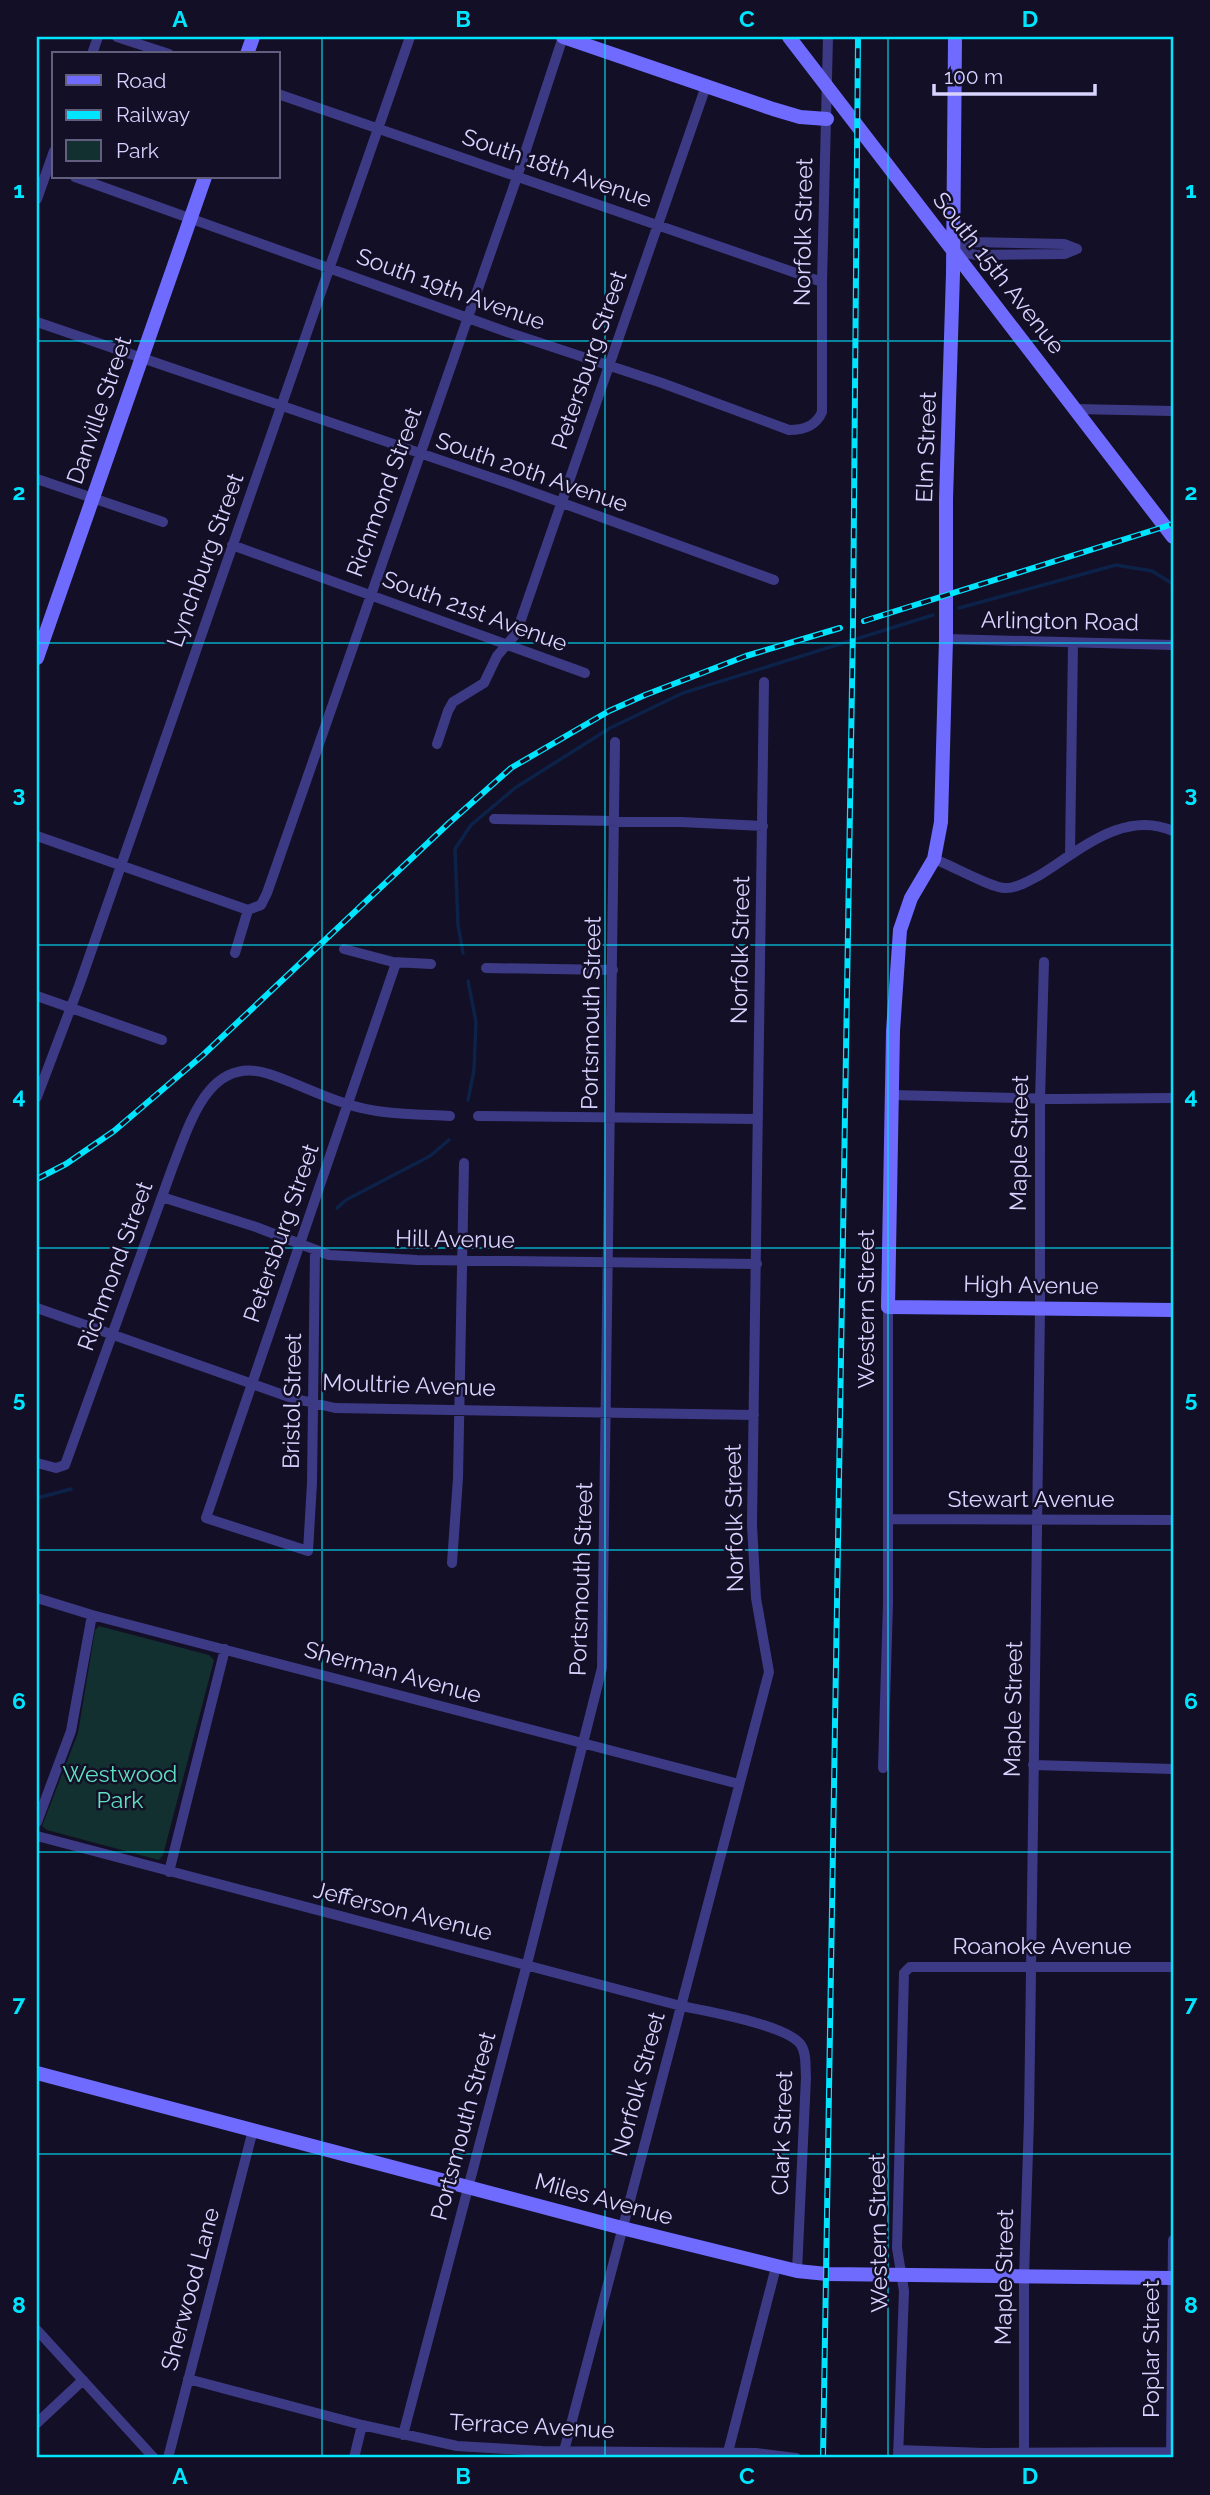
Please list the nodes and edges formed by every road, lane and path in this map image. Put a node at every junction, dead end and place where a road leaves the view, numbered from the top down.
1 (117, 37) edge
2 (410, 37) edge
3 (563, 37) edge
4 (789, 37) edge
5 (828, 37) edge
6 (956, 37) edge
7 (163, 52) edge
8 (706, 86) junction
9 (827, 88) junction
10 (280, 95) edge
11 (827, 119) junction
12 (852, 119) junction
13 (378, 129) junction
14 (51, 168) edge
15 (517, 177) junction
16 (78, 178) edge
17 (205, 178) edge
18 (37, 198) edge
19 (190, 219) junction
20 (658, 226) junction
21 (953, 250) junction
22 (329, 268) junction
23 (822, 282) junction
24 (468, 317) junction
25 (37, 322) edge
26 (141, 358) junction
27 (610, 367) junction
28 (281, 407) junction
29 (1075, 409) junction
30 (1173, 411) edge
31 (813, 425) joint
32 (420, 455) junction
33 (37, 479) edge
34 (93, 499) junction
35 (562, 505) junction
36 (163, 522) dead end
37 (1173, 537) edge
38 (232, 545) junction
39 (774, 580) dead end
40 (370, 595) junction
41 (40, 636) edge
42 (946, 639) junction
43 (1073, 643) junction
44 (508, 645) junction
45 (1173, 645) edge
46 (37, 658) edge
47 (585, 673) dead end
48 (764, 682) dead end
49 (615, 742) dead end
50 (437, 744) dead end
51 (494, 819) dead end
52 (614, 822) junction
53 (763, 826) junction
54 (1173, 831) edge
55 (37, 836) edge
56 (1070, 855) junction
57 (934, 859) junction
58 (120, 866) junction
59 (248, 910) junction
60 (344, 949) dead end
61 (235, 953) dead end
62 (1044, 961) dead end
63 (396, 963) junction
64 (431, 964) dead end
65 (486, 968) dead end
66 (613, 970) junction
67 (37, 996) edge
68 (70, 1006) junction
69 (162, 1040) dead end
70 (891, 1095) junction
71 (37, 1097) edge
72 (1173, 1098) edge
73 (1040, 1099) junction
74 (348, 1105) junction
75 (450, 1116) dead end
76 (478, 1116) dead end
77 (610, 1116) junction
78 (758, 1119) junction
79 (464, 1163) dead end
80 (162, 1197) junction
81 (300, 1245) junction
82 (315, 1251) junction
83 (461, 1261) junction
84 (609, 1264) junction
85 (757, 1264) junction
86 (888, 1307) junction
87 (37, 1308) edge
88 (1040, 1308) junction
89 (1173, 1310) edge
90 (113, 1335) junction
91 (252, 1384) junction
92 (313, 1404) junction
93 (459, 1409) junction
94 (607, 1413) junction
95 (754, 1415) junction
96 (37, 1463) edge
97 (888, 1519) junction
98 (1173, 1520) edge
99 (1037, 1521) junction
100 (308, 1550) joint
101 (452, 1563) dead end
102 (37, 1598) edge
103 (92, 1615) junction
104 (225, 1649) junction
105 (584, 1744) junction
106 (1032, 1765) junction
107 (883, 1768) dead end
108 (1173, 1769) edge
109 (739, 1784) junction
110 (37, 1822) edge
111 (37, 1836) edge
112 (169, 1872) junction
113 (527, 1964) junction
114 (910, 1967) joint
115 (1030, 1967) junction
116 (1173, 1967) edge
117 (681, 2006) junction
118 (760, 2025) joint
119 (37, 2073) edge
120 (253, 2130) junction
121 (468, 2187) junction
122 (622, 2228) junction
123 (1173, 2239) edge
124 (776, 2267) junction
125 (797, 2271) junction
126 (902, 2275) junction
127 (1024, 2277) junction
128 (1173, 2278) edge
129 (37, 2330) edge
130 (188, 2379) junction
131 (83, 2380) junction
132 (37, 2423) edge
133 (362, 2425) junction
134 (403, 2435) junction
135 (457, 2446) junction
136 (564, 2451) junction
137 (728, 2452) junction
138 (898, 2454) edge
139 (1172, 2454) edge
140 (629, 2455) edge
141 (1024, 2456) edge
142 (154, 2458) edge
143 (168, 2458) edge
144 (354, 2458) edge
145 (458, 2458) edge
146 (796, 2458) edge

1 - 7 street
2 - 13 street, Lynchburg Street
3 - 8 street
3 - 15 street, Richmond Street
4 - 9 street, South 15th Avenue
5 - 9 street, Norfolk Street
6 - 21 street, Elm Street
8 - 11 street
8 - 20 street, Petersburg Street
9 - 11 street, Norfolk Street
9 - 12 street, South 15th Avenue
10 - 13 street, South 18th Avenue
11 - 12 street
11 - 23 street, Norfolk Street
12 - 21 street, South 15th Avenue
13 - 15 street, South 18th Avenue
13 - 22 street, Lynchburg Street
14 - 18 street
15 - 20 street, South 18th Avenue
15 - 24 street, Richmond Street
16 - 19 street, South 19th Avenue
17 - 19 street, Danville Street
19 - 22 street, South 19th Avenue
19 - 26 street, Danville Street
20 - 23 street, South 18th Avenue
20 - 27 street, Petersburg Street
21 - 21 street
21 - 29 street, South 15th Avenue
21 - 42 street, Elm Street
22 - 24 street, South 19th Avenue
22 - 28 street, Lynchburg Street
23 - 31 street, Norfolk Street
24 - 27 street, South 19th Avenue
24 - 32 street, Richmond Street
25 - 26 street, South 20th Avenue
26 - 28 street, South 20th Avenue
26 - 34 street, Danville Street
27 - 31 street, South 19th Avenue
27 - 35 street, Petersburg Street
28 - 32 street, South 20th Avenue
28 - 38 street, Lynchburg Street
29 - 30 street
29 - 37 street, South 15th Avenue
32 - 35 street, South 20th Avenue
32 - 40 street, Richmond Street
33 - 34 street
34 - 36 street
34 - 41 street, Danville Street
35 - 39 street, South 20th Avenue
35 - 44 street, Petersburg Street
38 - 40 street, South 21st Avenue
38 - 58 street, Lynchburg Street
40 - 44 street, South 21st Avenue
40 - 59 street, Richmond Street
41 - 46 street, Danville Street
42 - 43 street, Arlington Road
42 - 57 street, Elm Street
43 - 45 street, Arlington Road
43 - 56 street
44 - 47 street, South 21st Avenue
44 - 50 street, Petersburg Street
48 - 53 street, Norfolk Street
49 - 52 street, Portsmouth Street
51 - 52 street
52 - 53 street
52 - 66 street, Portsmouth Street
53 - 78 street, Norfolk Street
54 - 56 street
55 - 58 street
56 - 57 street
57 - 70 street, Western Street
58 - 59 street
58 - 68 street, Lynchburg Street
59 - 61 street, Richmond Street
60 - 63 street
62 - 73 street, Maple Street
63 - 64 street
63 - 74 street, Petersburg Street
65 - 66 street
66 - 77 street, Portsmouth Street
67 - 68 street
68 - 69 street
68 - 71 street, Lynchburg Street
70 - 73 street
70 - 86 street, Western Street
72 - 73 street
73 - 88 street, Maple Street
74 - 75 street
74 - 80 street, Richmond Street
74 - 81 street, Petersburg Street
76 - 77 street
77 - 78 street
77 - 84 street, Portsmouth Street
78 - 85 street, Norfolk Street
79 - 83 street
80 - 81 street, Hill Avenue
80 - 90 street, Richmond Street
81 - 82 street, Hill Avenue
81 - 91 street, Petersburg Street
82 - 83 street, Hill Avenue
82 - 92 street, Bristol Street
83 - 84 street, Hill Avenue
83 - 93 street
84 - 85 street, Hill Avenue
84 - 94 street, Portsmouth Street
85 - 95 street, Norfolk Street
86 - 88 street, High Avenue
86 - 97 street, Western Street
87 - 90 street, Moultrie Avenue
88 - 89 street, High Avenue
88 - 99 street, Maple Street
90 - 91 street, Moultrie Avenue
90 - 96 street, Richmond Street
91 - 92 street, Moultrie Avenue
91 - 100 street, Petersburg Street
92 - 93 street, Moultrie Avenue
92 - 100 street, Bristol Street
93 - 94 street, Moultrie Avenue
93 - 101 street
94 - 95 street, Moultrie Avenue
94 - 105 street, Portsmouth Street
95 - 109 street, Norfolk Street
97 - 99 street, Stewart Avenue
97 - 107 street, Western Street
98 - 99 street, Stewart Avenue
99 - 106 street, Maple Street
102 - 103 street, Sherman Avenue
103 - 104 street, Sherman Avenue
103 - 110 street
104 - 105 street, Sherman Avenue
104 - 112 street
105 - 109 street, Sherman Avenue
105 - 113 street, Portsmouth Street
106 - 108 street
106 - 115 street, Maple Street
109 - 117 street, Norfolk Street
111 - 112 street, Jefferson Avenue
112 - 113 street, Jefferson Avenue
113 - 117 street, Jefferson Avenue
113 - 121 street, Portsmouth Street
114 - 115 street, Roanoke Avenue
114 - 126 street, Western Street
115 - 116 street, Roanoke Avenue
115 - 127 street, Maple Street
117 - 118 street, Jefferson Avenue
117 - 122 street, Norfolk Street
118 - 125 street, Clark Street
119 - 120 street, Miles Avenue
120 - 121 street, Miles Avenue
120 - 130 street, Sherwood Lane
121 - 122 street, Miles Avenue
121 - 134 street, Portsmouth Street
122 - 124 street, Miles Avenue
122 - 136 street, Norfolk Street
123 - 128 street, Poplar Street
124 - 125 street, Miles Avenue
124 - 137 street
125 - 126 street, Miles Avenue
126 - 127 street, Miles Avenue
126 - 138 street, Western Street
127 - 128 street, Miles Avenue
127 - 141 street, Maple Street
128 - 139 street, Poplar Street
129 - 131 street
130 - 133 street, Terrace Avenue
130 - 143 street, Sherwood Lane
131 - 132 street
131 - 142 street
133 - 134 street, Terrace Avenue
133 - 144 street
134 - 135 street, Terrace Avenue
135 - 136 street, Terrace Avenue
135 - 145 street
136 - 140 street, Terrace Avenue
137 - 140 street, Terrace Avenue
137 - 146 street, Terrace Avenue
138 - 141 street
139 - 141 street

